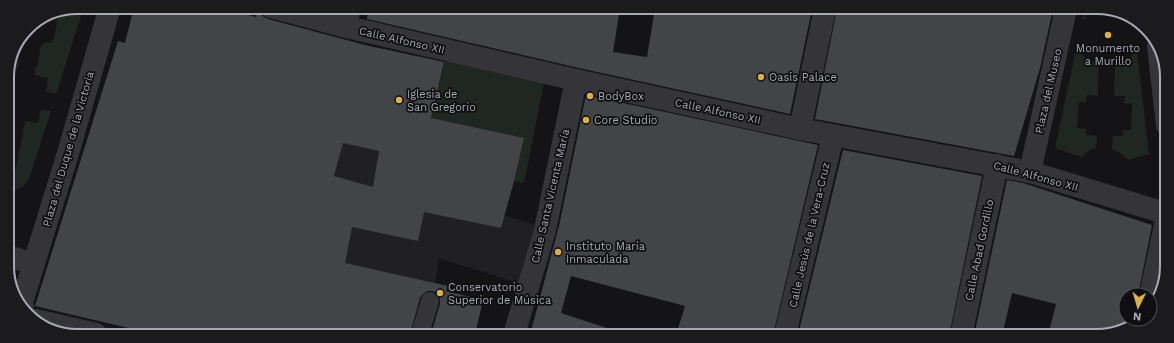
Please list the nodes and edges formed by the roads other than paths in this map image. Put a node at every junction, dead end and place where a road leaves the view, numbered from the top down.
1 (108, 14) edge
2 (325, 14) edge
3 (824, 14) edge
4 (1065, 14) edge
5 (348, 17) edge
6 (1157, 59) edge
7 (576, 80) junction
8 (1160, 82) edge
9 (800, 129) junction
10 (833, 136) junction
11 (997, 165) junction
12 (1030, 172) junction
13 (1160, 211) edge
14 (1160, 249) edge
15 (14, 258) edge
16 (34, 264) junction
17 (1152, 287) edge
18 (23, 300) edge
19 (430, 301) dead end
20 (53, 324) edge
21 (72, 328) edge
22 (422, 329) edge
23 (516, 329) edge
24 (786, 329) edge
25 (962, 329) edge

1 - 16 street, Plaza del Duque de la Victoria
2 - 5 street, Calle Alfonso XII
3 - 9 street
4 - 12 street, Plaza del Museo
5 - 7 street, Calle Alfonso XII
6 - 8 street
7 - 9 street, Calle Alfonso XII
7 - 23 street, Calle Santa Vicenta María
9 - 10 street, Calle Alfonso XII
10 - 11 street, Calle Alfonso XII
10 - 24 street, Calle Jesús de la Vera-Cruz
11 - 12 street, Calle Alfonso XII
11 - 25 street, Calle Abad Gordillo
12 - 13 street, Calle Alfonso XII
14 - 17 street
15 - 16 street
16 - 18 street, Plaza del Duque de la Victoria
19 - 22 street
20 - 21 street

